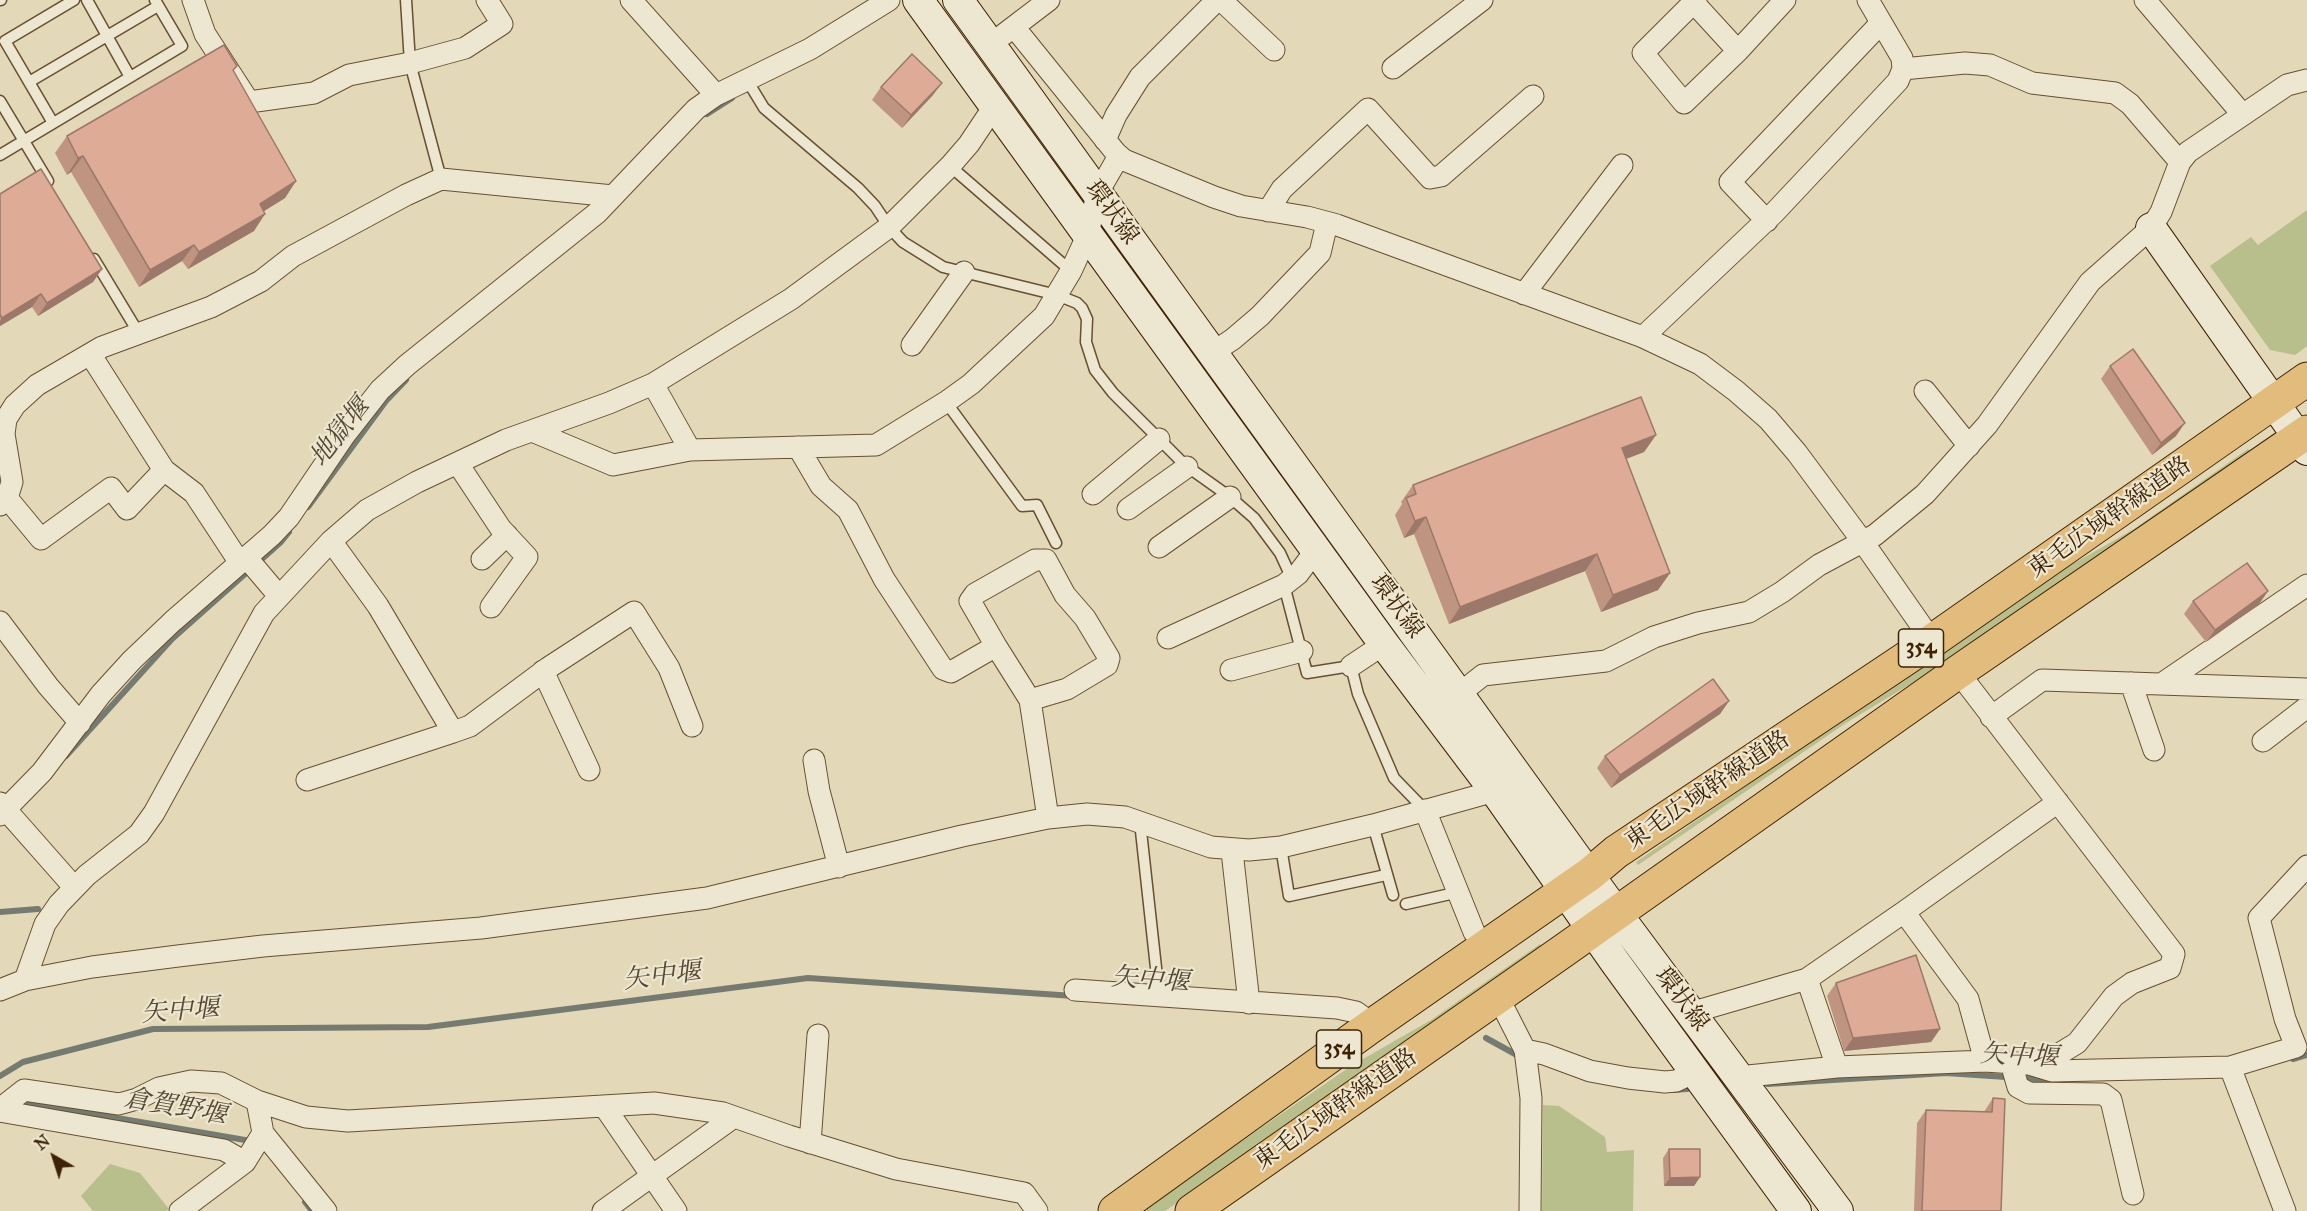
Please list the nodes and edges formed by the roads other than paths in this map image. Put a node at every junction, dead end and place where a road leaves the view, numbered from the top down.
1 (74, 0) edge
2 (87, 0) edge
3 (193, 0) edge
4 (406, 0) edge
5 (487, 0) edge
6 (631, 0) edge
7 (890, 0) edge
8 (918, 0) edge
9 (958, 0) edge
10 (1049, 0) edge
11 (1219, 0) edge
12 (1482, 0) edge
13 (1785, 0) edge
14 (1868, 0) edge
15 (2145, 0) edge
16 (1695, 2) edge
17 (157, 3) edge
18 (1881, 23) junction
19 (107, 36) junction
20 (1002, 36) junction
21 (1274, 50) dead end
22 (1738, 51) junction
23 (410, 63) junction
24 (1393, 68) dead end
25 (1903, 69) junction
26 (130, 77) junction
27 (747, 80) junction
28 (2307, 80) edge
29 (29, 82) junction
30 (716, 95) junction
31 (1533, 96) dead end
32 (0, 101) edge
33 (995, 105) junction
34 (2242, 115) junction
35 (53, 123) junction
36 (1105, 140) junction
37 (24, 141) junction
38 (0, 155) edge
39 (1119, 156) junction
40 (2180, 162) junction
41 (1622, 165) dead end
42 (950, 166) junction
43 (441, 179) junction
44 (54, 191) edge
45 (1097, 194) junction
46 (613, 196) junction
47 (1268, 210) junction
48 (1767, 220) junction
49 (1327, 223) junction
50 (889, 227) junction
51 (2151, 228) junction
52 (1088, 234) junction
53 (90, 252) edge
54 (1071, 271) junction
55 (964, 272) junction
56 (1524, 294) junction
57 (1057, 295) junction
58 (138, 332) junction
59 (1643, 337) junction
60 (912, 345) dead end
61 (1212, 353) junction
62 (90, 354) junction
63 (2307, 379) edge
64 (653, 384) junction
65 (1925, 391) dead end
66 (946, 402) junction
67 (2275, 403) junction
68 (3, 416) edge
69 (532, 431) junction
70 (1159, 439) junction
71 (2304, 440) edge
72 (1969, 446) junction
73 (798, 447) junction
74 (690, 450) junction
75 (458, 464) junction
76 (1187, 467) junction
77 (164, 471) junction
78 (1093, 494) dead end
79 (1230, 497) junction
80 (3, 502) edge
81 (1128, 509) dead end
82 (507, 535) junction
83 (332, 541) junction
84 (1863, 542) junction
85 (1056, 543) dead end
86 (1159, 547) dead end
87 (1316, 550) junction
88 (482, 559) dead end
89 (243, 560) junction
90 (1288, 582) junction
91 (2307, 585) edge
92 (279, 596) junction
93 (491, 607) dead end
94 (0, 622) edge
95 (1168, 638) dead end
96 (1932, 641) junction
97 (1384, 644) junction
98 (996, 646) junction
99 (1302, 651) junction
100 (1351, 666) junction
101 (1231, 670) dead end
102 (543, 671) junction
103 (1958, 672) junction
104 (2131, 682) junction
105 (2163, 684) junction
106 (2307, 689) edge
107 (1459, 694) junction
108 (1029, 700) junction
109 (2307, 707) edge
110 (1990, 717) junction
111 (80, 723) junction
112 (692, 726) dead end
113 (453, 732) junction
114 (2263, 741) dead end
115 (2154, 750) dead end
116 (814, 760) dead end
117 (589, 770) dead end
118 (308, 780) dead end
119 (1495, 791) junction
120 (2058, 802) junction
121 (2, 809) edge
122 (1425, 810) junction
123 (1048, 818) junction
124 (1140, 822) junction
125 (1373, 825) junction
126 (1281, 847) junction
127 (1232, 851) junction
128 (2307, 866) edge
129 (839, 867) junction
130 (1386, 875) junction
131 (1578, 883) junction
132 (74, 887) junction
133 (1459, 892) junction
134 (1393, 895) dead end
135 (1406, 904) dead end
136 (1904, 912) junction
137 (1605, 922) junction
138 (1484, 946) junction
139 (1807, 978) junction
140 (25, 980) junction
141 (0, 990) edge
142 (1075, 990) dead end
143 (1159, 995) junction
144 (1498, 997) junction
145 (1249, 1003) junction
146 (1690, 1012) junction
147 (1370, 1027) junction
148 (818, 1035) dead end
149 (2301, 1045) edge
150 (1525, 1050) junction
151 (1985, 1061) junction
152 (1837, 1067) junction
153 (2018, 1070) junction
154 (1695, 1072) junction
155 (2232, 1073) junction
156 (1738, 1077) junction
157 (257, 1101) junction
158 (6, 1105) edge
159 (604, 1106) junction
160 (734, 1117) junction
161 (810, 1143) junction
162 (255, 1146) junction
163 (652, 1177) junction
164 (2133, 1194) dead end
165 (180, 1211) edge
166 (326, 1211) edge
167 (603, 1211) edge
168 (676, 1211) edge
169 (1037, 1211) edge
170 (1115, 1211) edge
171 (1192, 1211) edge
172 (1530, 1211) edge
173 (1796, 1211) edge
174 (1838, 1211) edge
175 (2285, 1211) edge

1 - 29 lane
2 - 19 lane
3 - 23 street
4 - 23 lane
5 - 23 street
6 - 30 street
7 - 27 street
8 - 33 street, 環状線
9 - 20 street, 環状線
10 - 20 street
11 - 21 street
11 - 36 street
12 - 24 street
13 - 22 street
14 - 18 street
15 - 34 street
16 - 22 street
16 - 22 street
17 - 19 lane
17 - 26 lane
18 - 25 street
18 - 48 street
19 - 26 lane
19 - 29 lane
20 - 36 street
20 - 45 street, 環状線
23 - 43 lane
25 - 40 street
25 - 48 street
26 - 35 lane
27 - 30 street
27 - 50 lane
28 - 34 street
29 - 35 lane
30 - 46 street
31 - 47 street
32 - 37 lane
33 - 42 street
33 - 52 street, 環状線
34 - 40 street
35 - 37 lane
36 - 39 street
37 - 38 lane
37 - 44 lane
39 - 45 street
39 - 47 street
40 - 51 street
41 - 56 street
42 - 50 street
42 - 54 lane
43 - 46 street
43 - 58 street
45 - 52 street
45 - 61 street, 環状線
46 - 89 street
47 - 49 street
48 - 59 street
49 - 56 street
49 - 61 street
50 - 55 lane
50 - 64 street
51 - 67 street
51 - 72 street
52 - 54 street
52 - 87 street, 環状線
53 - 58 lane
54 - 57 street
55 - 57 lane
55 - 60 street
56 - 59 street
57 - 66 street
57 - 70 lane
58 - 62 street
59 - 84 street
61 - 107 street, 環状線
62 - 68 street
62 - 77 street
63 - 67 highway, 東毛広域幹線道路 / 354
64 - 69 street
64 - 74 street
65 - 72 street
66 - 73 street
66 - 85 lane
67 - 71 street
67 - 96 highway, 東毛広域幹線道路 / 354
68 - 80 street
69 - 74 street
69 - 75 street
70 - 76 lane
70 - 78 street
71 - 103 highway, 東毛広域幹線道路 / 354
72 - 84 street
73 - 74 street
73 - 98 street
75 - 82 street
75 - 83 street
76 - 79 lane
76 - 81 street
77 - 80 street
77 - 89 street
79 - 86 street
79 - 90 lane
82 - 88 street
82 - 93 street
83 - 92 street
83 - 113 street
84 - 96 street
84 - 107 street
87 - 90 street
87 - 97 street, 環状線
89 - 92 street
89 - 111 street
90 - 95 street
90 - 99 lane
91 - 105 street
92 - 132 street
94 - 111 street
96 - 131 highway, 東毛広域幹線道路 / 354
97 - 100 street
97 - 119 street, 環状線
98 - 108 street
98 - 108 street
99 - 100 lane
99 - 101 street
100 - 122 lane
102 - 112 street
102 - 113 street
102 - 117 street
103 - 110 street
103 - 137 highway, 東毛広域幹線道路 / 354
104 - 105 street
104 - 110 street
104 - 115 street
105 - 106 street
107 - 131 street, 環状線
108 - 123 street
109 - 114 street
110 - 120 street
111 - 121 street
113 - 118 street
116 - 129 street
119 - 122 street
119 - 131 street, 環状線
120 - 136 street
120 - 153 street
121 - 132 street
122 - 125 street
122 - 133 street
123 - 124 street
123 - 129 street
124 - 127 street
124 - 143 lane
125 - 126 street
125 - 130 lane
126 - 127 street
126 - 130 lane
127 - 145 street
128 - 149 street
129 - 140 street
130 - 134 lane
131 - 137 street, 環状線
131 - 138 highway, 東毛広域幹線道路 / 354
132 - 140 street
133 - 135 lane
133 - 138 street
136 - 139 street
136 - 151 street
137 - 144 highway, 東毛広域幹線道路 / 354
137 - 146 street, 環状線
137 - 154 street, 環状線
138 - 147 highway, 東毛広域幹線道路 / 354
139 - 146 street
139 - 152 street
140 - 141 street
142 - 143 street
143 - 145 street
144 - 150 street
144 - 171 highway, 東毛広域幹線道路 / 354
145 - 147 street
146 - 156 street, 環状線
147 - 170 highway, 東毛広域幹線道路 / 354
148 - 161 street
149 - 155 street
150 - 154 street
150 - 172 street
151 - 152 street
151 - 153 street
152 - 156 street
153 - 155 street
153 - 164 street
154 - 173 street, 環状線
155 - 175 street
156 - 174 street, 環状線
157 - 158 street
157 - 159 street
157 - 162 street
158 - 162 street
159 - 160 street
159 - 163 street
160 - 161 street
160 - 163 street
161 - 169 street
162 - 165 street
162 - 166 street
163 - 167 street
163 - 168 street

